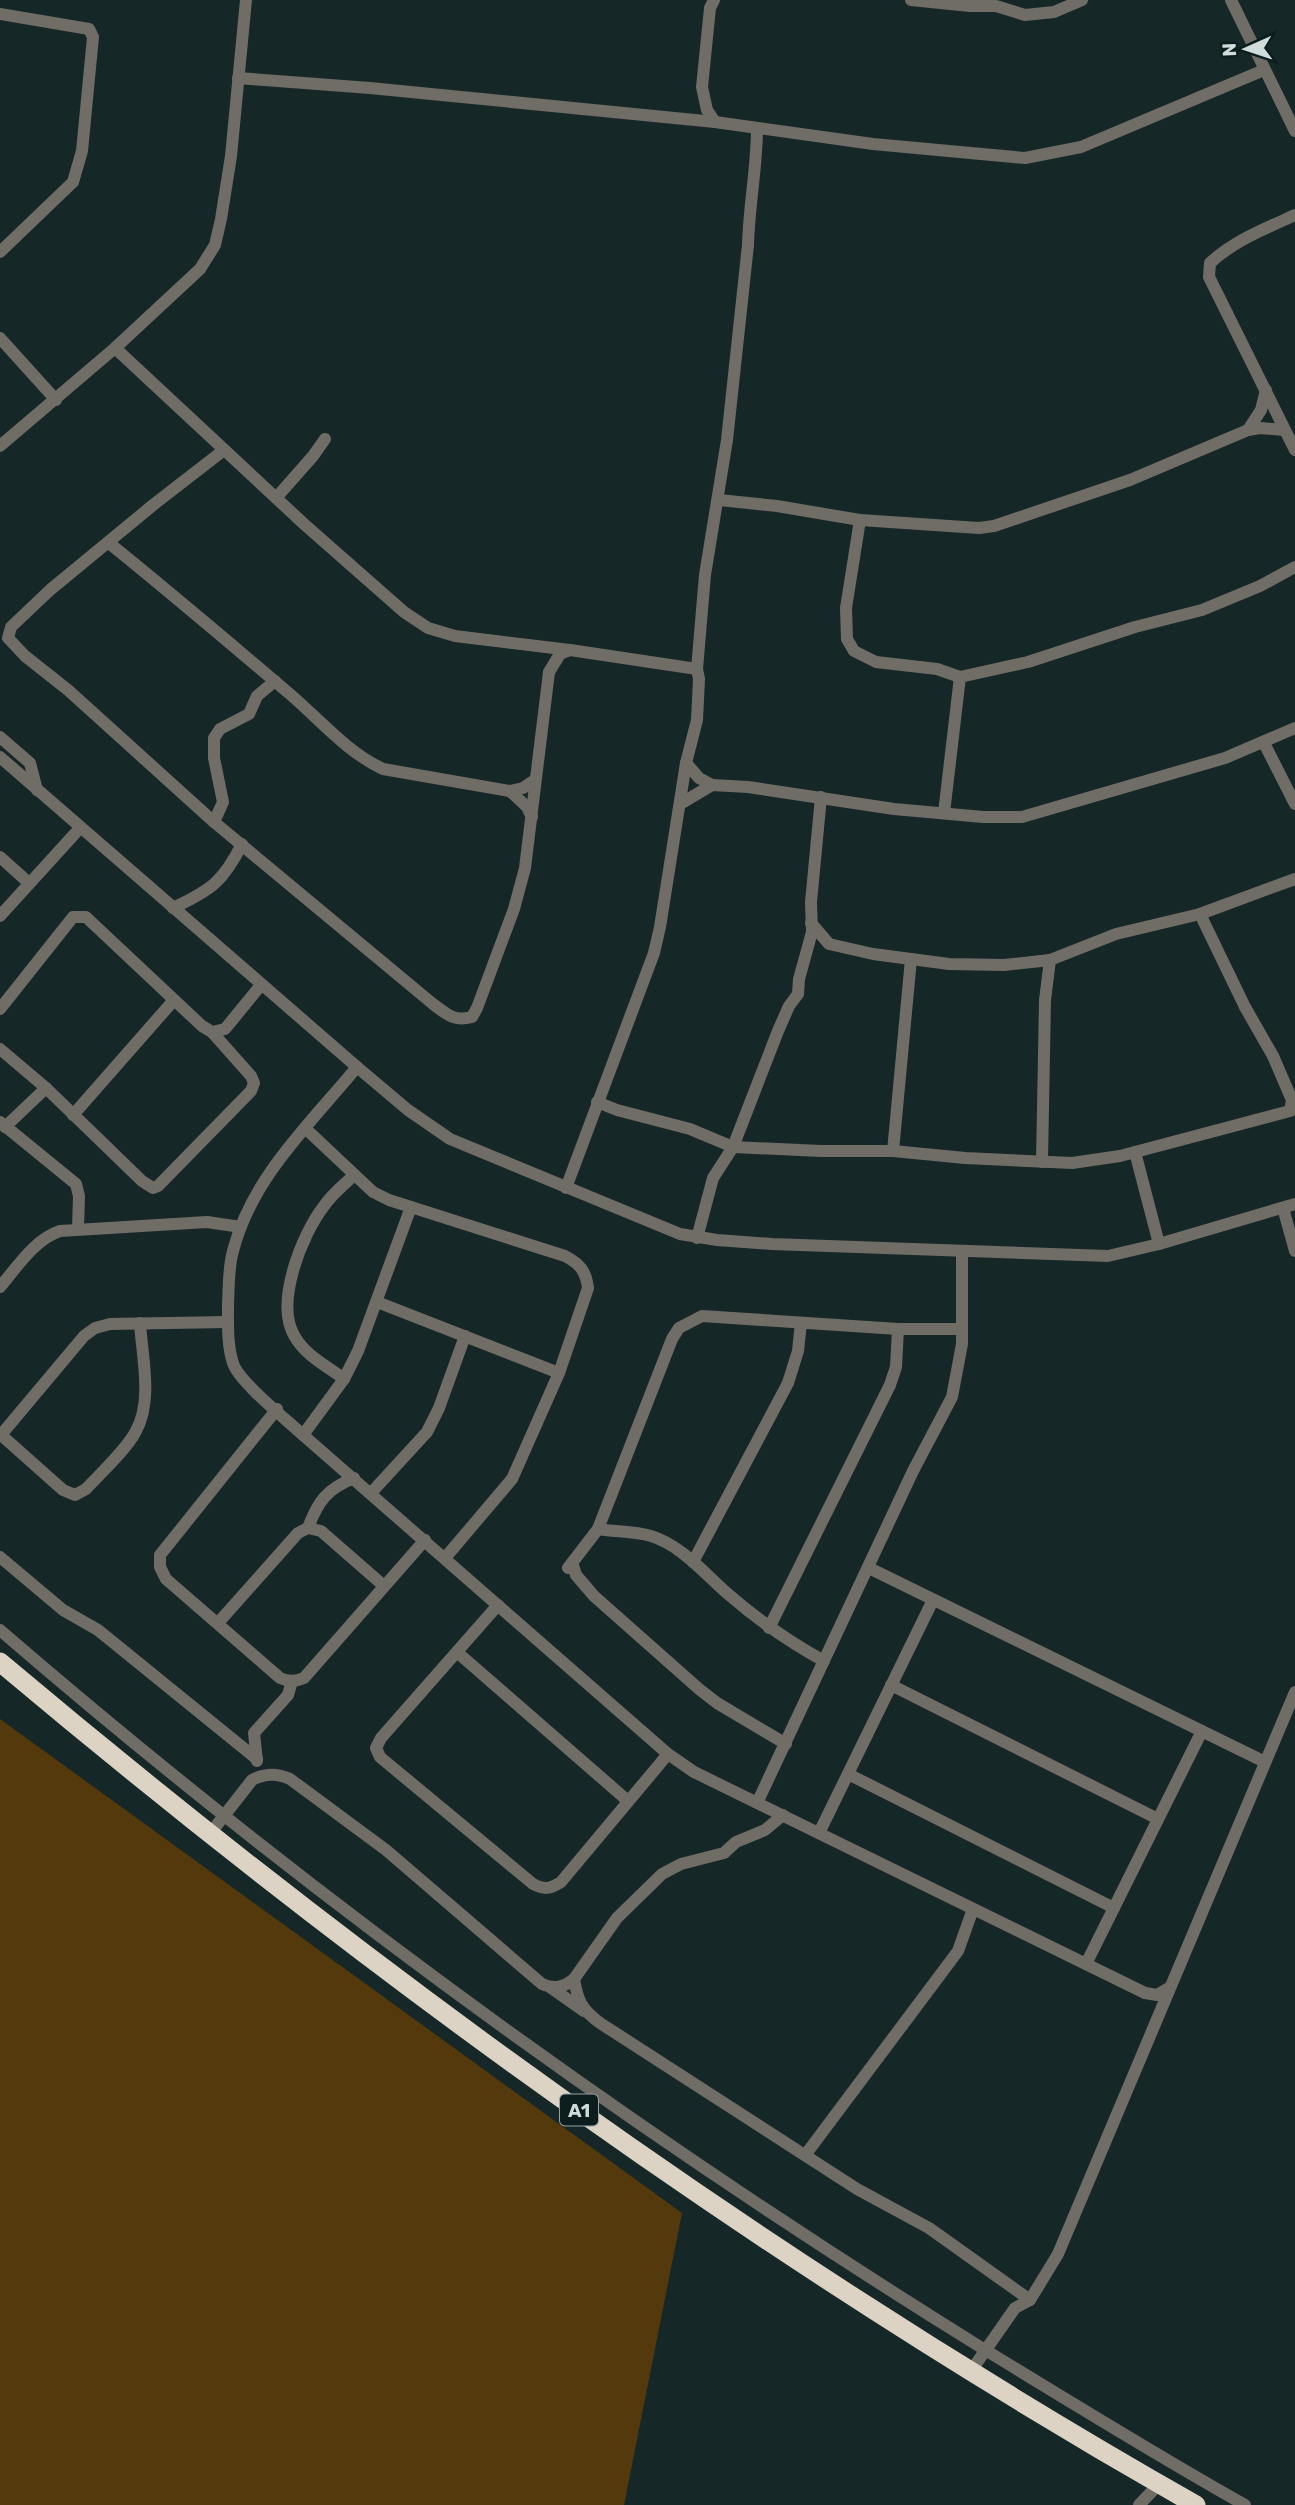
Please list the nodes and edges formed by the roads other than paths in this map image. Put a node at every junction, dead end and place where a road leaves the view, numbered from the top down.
1 (246, 0) edge
2 (911, 0) edge
3 (1082, 0) edge
4 (1231, 0) edge
5 (711, 3) edge
6 (997, 3) edge
7 (0, 15) edge
8 (1264, 70) junction
9 (238, 78) junction
10 (715, 122) junction
11 (757, 128) junction
12 (1295, 131) edge
13 (1295, 215) edge
14 (0, 252) edge
15 (0, 338) edge
16 (115, 348) junction
17 (1266, 390) junction
18 (56, 400) junction
19 (1248, 430) junction
20 (1284, 430) junction
21 (325, 439) dead end
22 (0, 446) edge
23 (224, 450) junction
24 (1295, 450) edge
25 (276, 498) junction
26 (719, 500) junction
27 (860, 520) junction
28 (109, 543) junction
29 (1295, 567) edge
30 (533, 646) junction
31 (569, 650) junction
32 (697, 669) junction
33 (549, 672) junction
34 (960, 677) junction
35 (275, 681) junction
36 (1295, 728) edge
37 (0, 737) edge
38 (1264, 743) junction
39 (0, 757) edge
40 (686, 763) junction
41 (535, 780) junction
42 (712, 785) junction
43 (37, 790) junction
44 (510, 791) junction
45 (821, 797) junction
46 (680, 804) junction
47 (1295, 804) edge
48 (944, 813) junction
49 (532, 817) junction
50 (214, 822) junction
51 (80, 828) junction
52 (242, 844) junction
53 (0, 857) edge
54 (1295, 879) edge
55 (29, 883) junction
56 (173, 908) junction
57 (1200, 914) junction
58 (0, 916) edge
59 (811, 923) junction
60 (829, 944) junction
61 (806, 956) junction
62 (911, 959) junction
63 (1050, 960) junction
64 (261, 985) junction
65 (174, 1000) junction
66 (0, 1009) edge
67 (212, 1032) junction
68 (0, 1049) edge
69 (357, 1067) junction
70 (46, 1088) junction
71 (597, 1102) junction
72 (73, 1115) junction
73 (3, 1125) edge
74 (306, 1129) junction
75 (733, 1147) junction
76 (893, 1151) junction
77 (1135, 1152) junction
78 (1042, 1162) junction
79 (354, 1175) junction
80 (566, 1188) junction
81 (1289, 1206) edge
82 (411, 1207) junction
83 (242, 1227) junction
84 (78, 1229) junction
85 (697, 1238) junction
86 (1159, 1244) junction
87 (1295, 1251) edge
88 (962, 1252) junction
89 (0, 1287) edge
90 (377, 1302) junction
91 (228, 1322) junction
92 (140, 1323) junction
93 (801, 1323) junction
94 (898, 1329) junction
95 (961, 1329) junction
96 (465, 1336) junction
97 (559, 1373) junction
98 (344, 1379) junction
99 (276, 1409) junction
100 (1, 1435) edge
101 (303, 1435) junction
102 (354, 1478) junction
103 (371, 1493) junction
104 (308, 1528) junction
105 (597, 1530) junction
106 (425, 1541) junction
107 (0, 1557) edge
108 (445, 1558) junction
109 (693, 1562) junction
110 (869, 1568) junction
111 (384, 1586) junction
112 (933, 1600) junction
113 (498, 1605) junction
114 (218, 1623) junction
115 (769, 1628) junction
116 (0, 1630) edge
117 (458, 1653) junction
118 (824, 1661) junction
119 (0, 1662) edge
120 (292, 1681) junction
121 (891, 1685) junction
122 (1295, 1692) edge
123 (1202, 1731) junction
124 (786, 1744) junction
125 (668, 1754) junction
126 (257, 1759) junction
127 (1265, 1762) junction
128 (848, 1774) junction
129 (260, 1775) junction
130 (628, 1801) junction
131 (758, 1801) junction
132 (783, 1815) junction
133 (225, 1816) junction
134 (1158, 1819) junction
135 (819, 1833) junction
136 (209, 1835) junction
137 (1114, 1908) junction
138 (973, 1909) junction
139 (1086, 1964) junction
140 (574, 1979) junction
141 (550, 1987) junction
142 (1169, 1988) junction
143 (584, 2011) junction
144 (806, 2154) junction
145 (1030, 2301) junction
146 (985, 2349) junction
147 (971, 2371) junction
148 (1159, 2484) junction
149 (1139, 2505) edge
150 (1196, 2505) edge
151 (1245, 2505) edge

1 - 9 street
2 - 6 street
3 - 6 street
4 - 8 street
5 - 10 street
7 - 14 street
8 - 11 street
8 - 12 street
9 - 10 street
9 - 16 street
10 - 11 street
11 - 26 street
13 - 17 street
15 - 18 street
16 - 18 street
16 - 23 street
17 - 19 street
17 - 20 street
18 - 22 street
19 - 20 street
19 - 27 street
20 - 24 street
21 - 25 street
23 - 25 street
23 - 28 street
25 - 30 street
26 - 27 street
26 - 32 street
27 - 34 street
28 - 35 street
28 - 50 street
29 - 34 street
30 - 31 street
30 - 33 street
31 - 32 street
31 - 33 street
32 - 40 street
33 - 41 street
34 - 48 street
35 - 44 street
35 - 50 street
36 - 38 street
37 - 43 street
38 - 47 street
38 - 48 street
39 - 43 street
40 - 42 street
40 - 46 street
41 - 44 street
41 - 49 street
42 - 45 street
42 - 46 street
43 - 51 street
44 - 49 street
45 - 48 street
45 - 59 street
46 - 71 street
49 - 52 street
50 - 52 street
51 - 55 street
51 - 56 street
52 - 56 street
53 - 55 street
54 - 57 street
55 - 58 street
56 - 64 street
57 - 63 street
57 - 77 street
59 - 60 street
59 - 61 street
60 - 61 street
60 - 62 street
61 - 75 street
62 - 63 street
62 - 76 street
63 - 78 street
64 - 67 street
64 - 69 street
65 - 66 street
65 - 67 street
65 - 72 street
67 - 72 street
68 - 70 street
69 - 74 street
69 - 80 street
70 - 72 street
70 - 73 street
71 - 75 street
71 - 80 street
73 - 84 street
74 - 79 street
74 - 83 street
75 - 76 street
75 - 85 street
76 - 78 street
77 - 78 street
77 - 86 street
79 - 82 street
79 - 98 street
80 - 85 street
81 - 86 street
81 - 87 street
82 - 90 street
82 - 97 street
83 - 84 street
83 - 91 street
84 - 89 street
85 - 88 street
86 - 88 street
88 - 95 street
90 - 96 street
90 - 98 street
91 - 92 street
91 - 99 street
92 - 100 street
92 - 100 street
93 - 94 street
93 - 105 street
93 - 109 street
94 - 95 street
94 - 115 street
95 - 110 street
96 - 97 street
96 - 103 street
97 - 108 street
98 - 101 street
99 - 101 street
99 - 114 street
101 - 102 street
102 - 103 street
102 - 104 street
103 - 106 street
104 - 111 street
104 - 114 street
105 - 109 street
105 - 124 street
106 - 108 street
106 - 111 street
107 - 126 street
108 - 113 street
109 - 115 street
110 - 112 street
110 - 118 street
111 - 120 street
112 - 121 street
112 - 123 street
113 - 117 street
113 - 125 street
114 - 120 street
115 - 118 street
116 - 133 street
117 - 130 street
117 - 130 street
118 - 124 street
119 - 136 highway, A1
120 - 126 street
121 - 128 street
121 - 134 street
122 - 127 street
123 - 127 street
123 - 134 street
124 - 131 street
125 - 130 street
125 - 131 street
126 - 129 street
127 - 142 street
128 - 135 street
128 - 137 street
129 - 133 street
129 - 141 street
131 - 132 street
132 - 135 street
132 - 140 street
133 - 136 street
133 - 146 street
134 - 137 street
135 - 138 street
136 - 147 highway, A1
137 - 139 street
138 - 139 street
138 - 144 street
139 - 142 street
140 - 141 street
140 - 143 street
141 - 143 street
142 - 145 street
143 - 144 street
144 - 145 street
145 - 146 street
146 - 147 street
146 - 151 street
147 - 148 highway, A1
148 - 149 street
148 - 150 highway, A1

